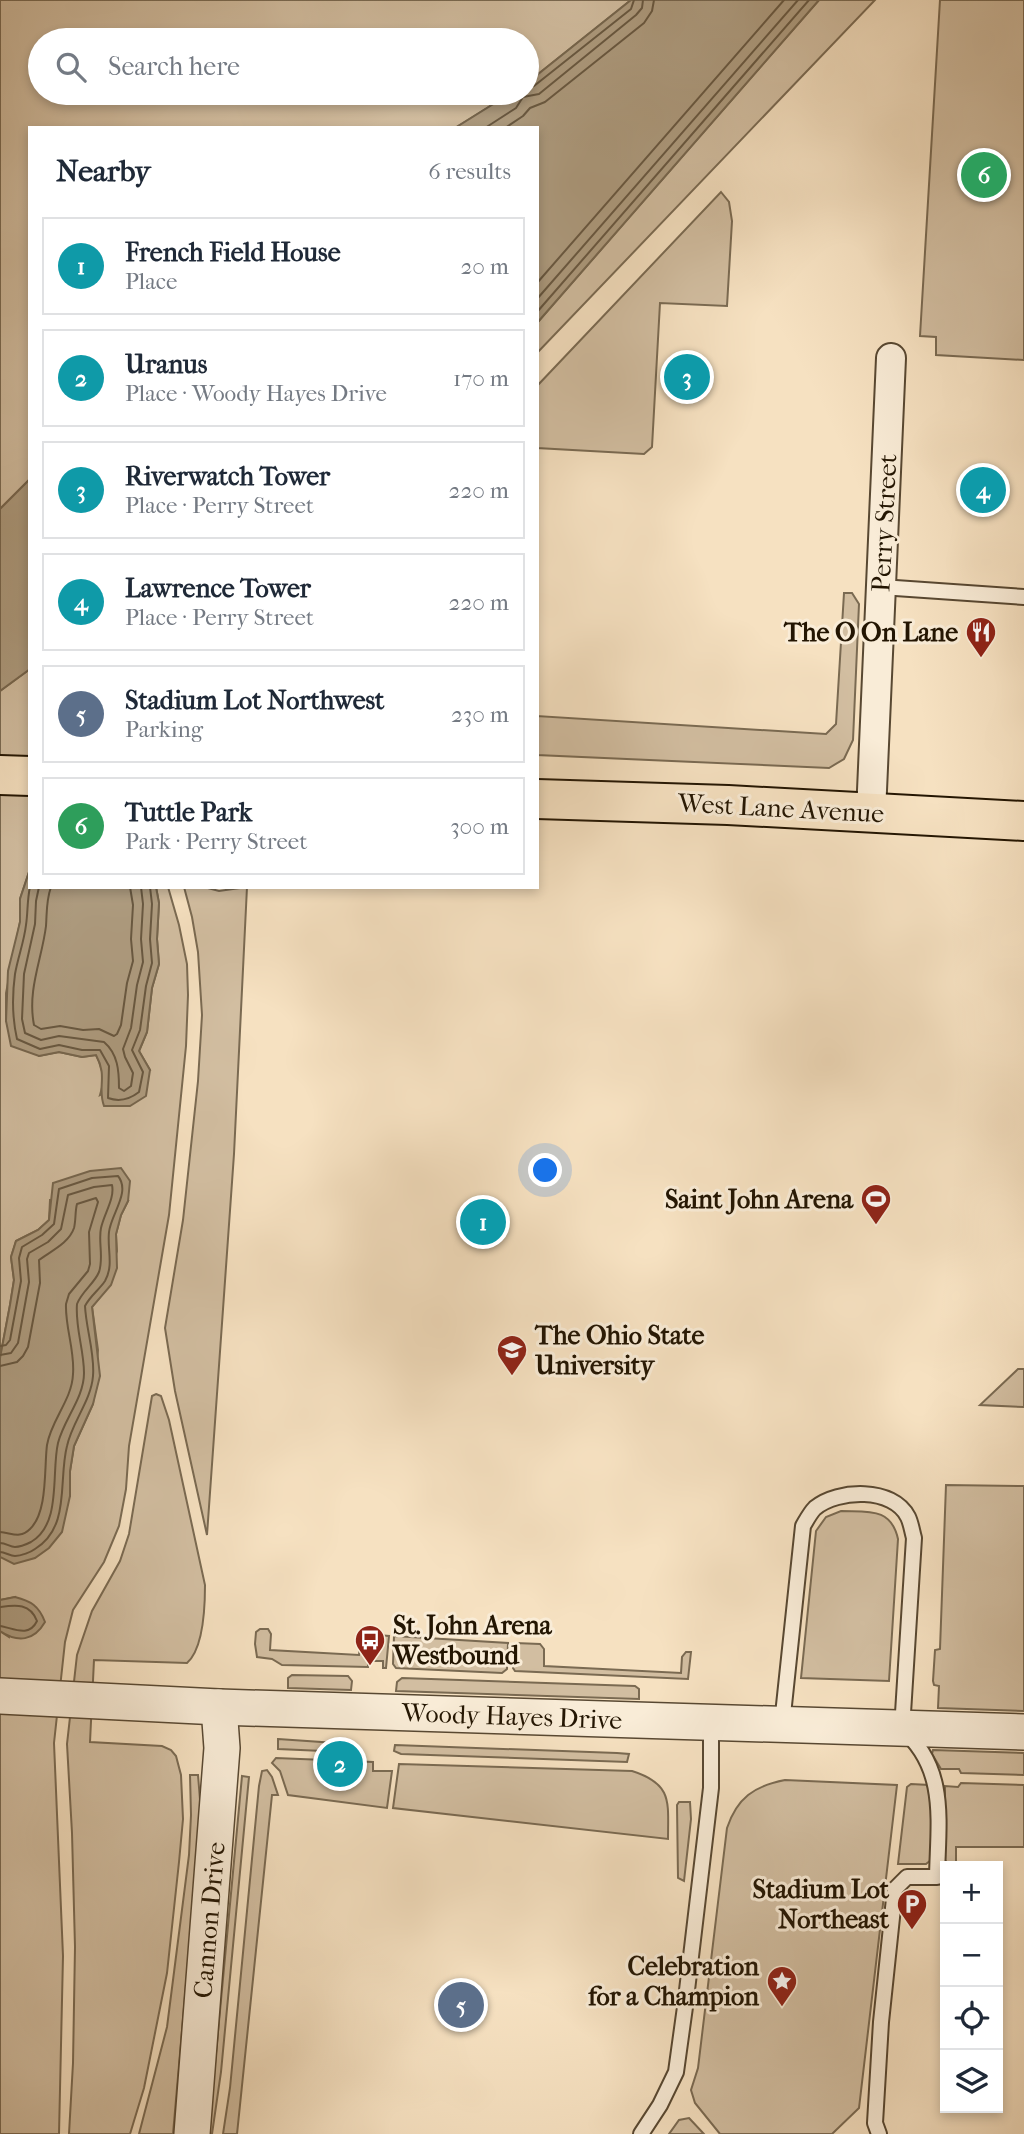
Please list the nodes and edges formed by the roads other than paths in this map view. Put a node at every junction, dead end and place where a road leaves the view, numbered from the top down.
1 (891, 358) dead end
2 (881, 587) junction
3 (1024, 597) edge
4 (0, 775) edge
5 (28, 776) edge
6 (539, 799) edge
7 (871, 813) junction
8 (1024, 821) edge
9 (0, 1696) edge
10 (219, 1707) junction
11 (710, 1723) junction
12 (782, 1725) junction
13 (902, 1729) junction
14 (1024, 1732) edge
15 (192, 2134) edge
16 (641, 2134) edge
17 (879, 2134) edge

1 - 2 street, Perry Street
2 - 3 lane
2 - 7 street, Perry Street
4 - 5 main road
6 - 7 main road, West Lane Avenue
7 - 8 main road, West Lane Avenue
9 - 10 street, Woody Hayes Drive
10 - 11 street, Woody Hayes Drive
10 - 15 street, Cannon Drive
11 - 12 street, Woody Hayes Drive
11 - 16 lane
12 - 13 street, Woody Hayes Drive
12 - 13 lane
13 - 14 street, Woody Hayes Drive
13 - 17 lane

